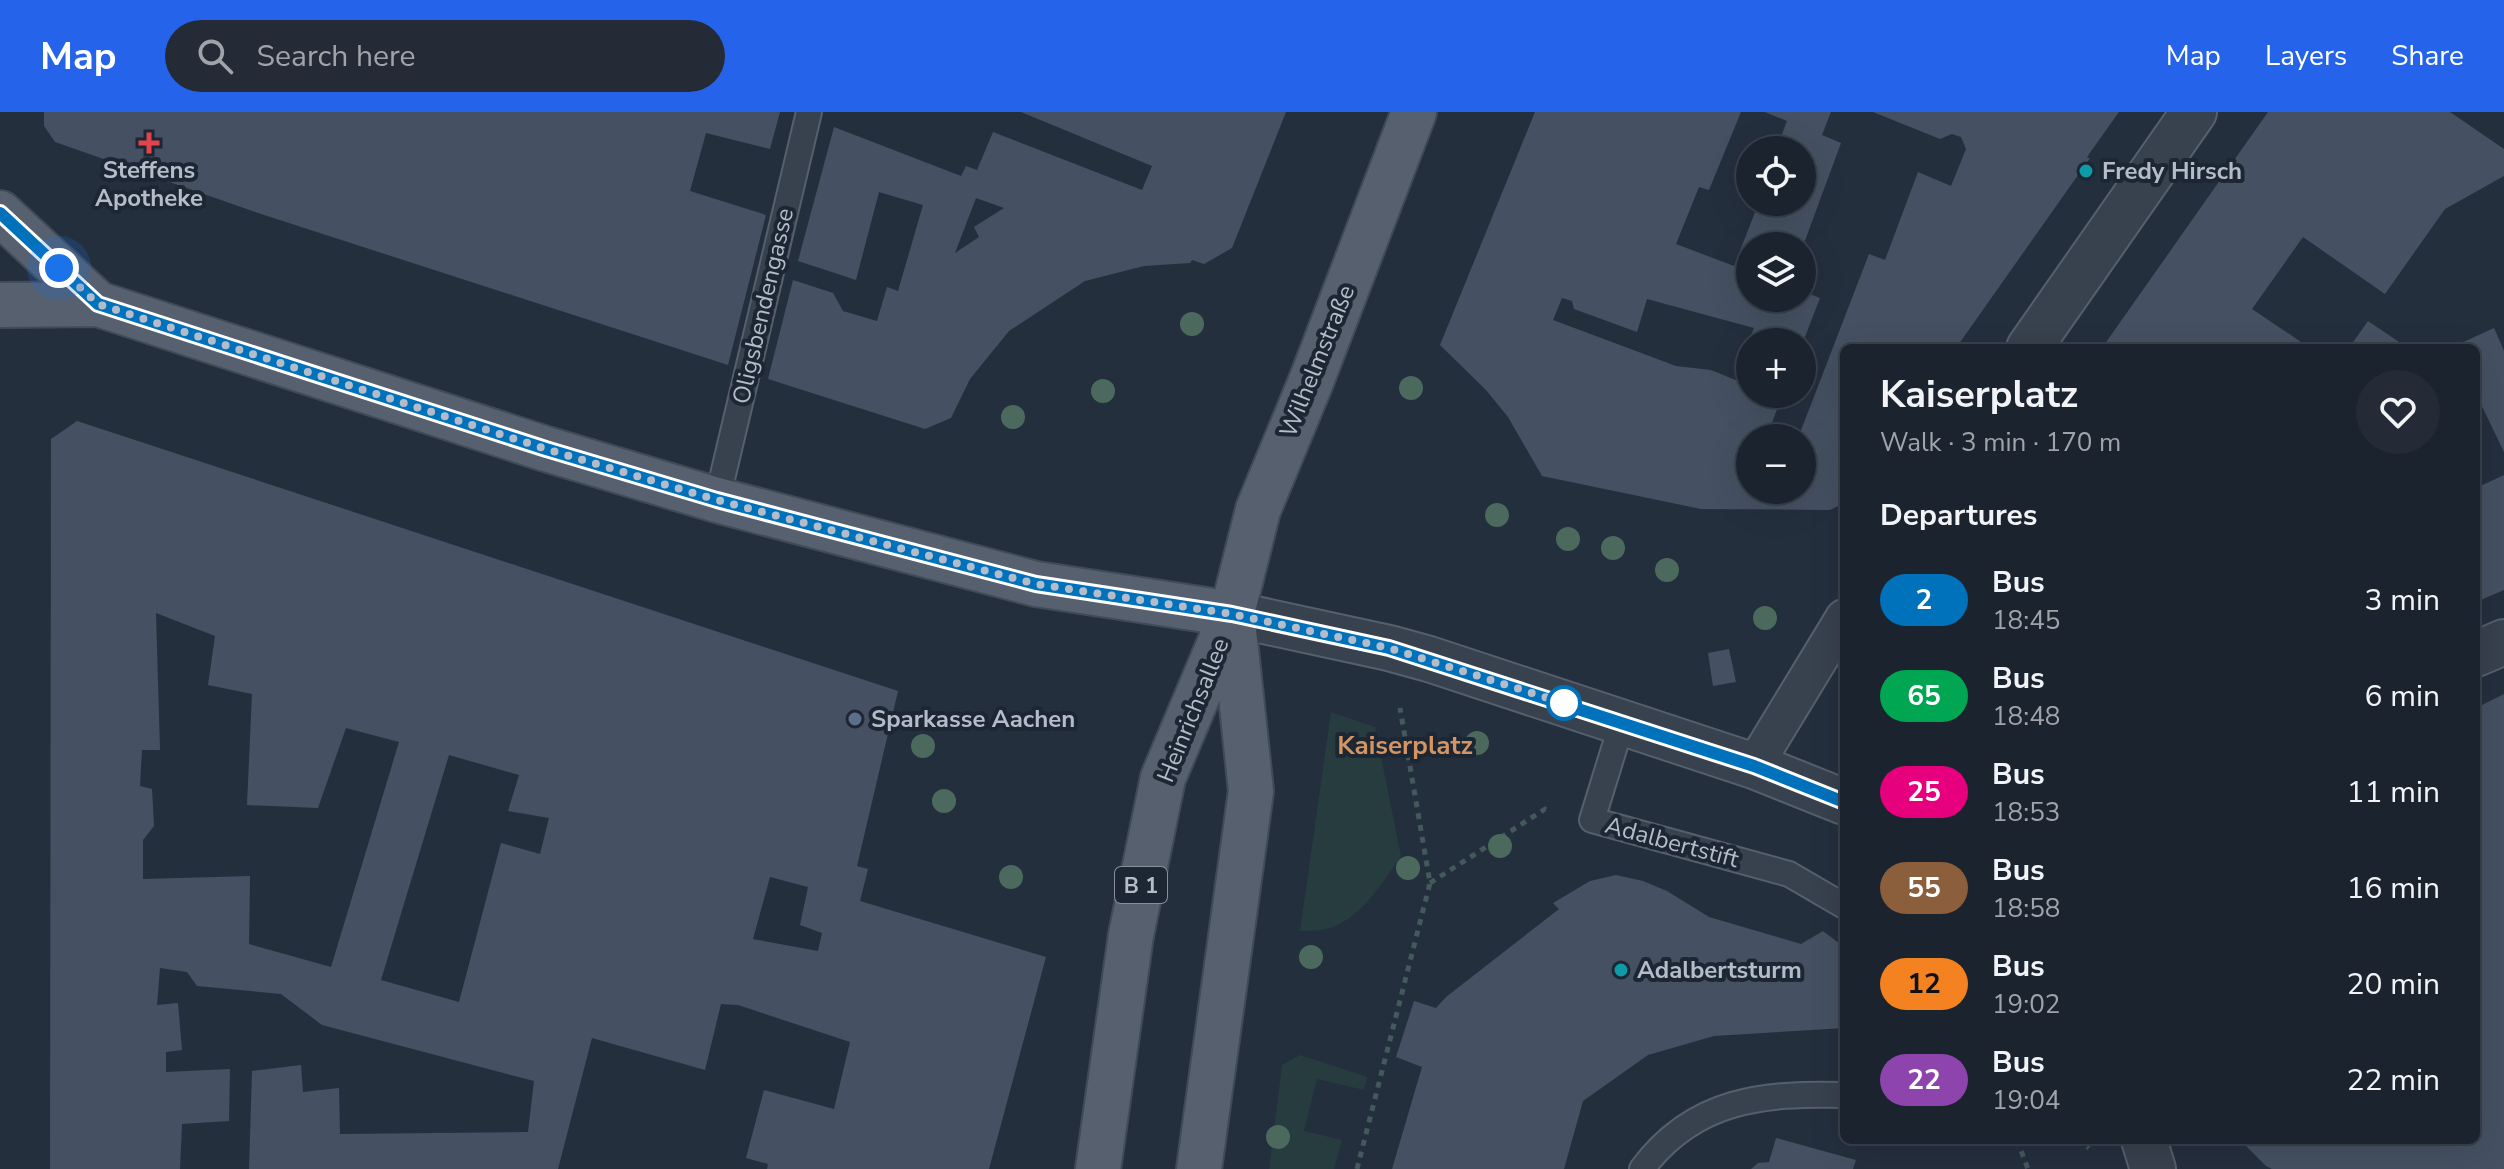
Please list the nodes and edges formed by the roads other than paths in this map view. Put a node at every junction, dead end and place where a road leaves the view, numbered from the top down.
1 (809, 112) edge
2 (1414, 112) edge
3 (2194, 112) edge
4 (0, 213) edge
5 (98, 304) junction
6 (0, 305) edge
7 (2032, 344) edge
8 (717, 500) junction
9 (1232, 614) junction
10 (1840, 625) edge
11 (2504, 642) edge
12 (2480, 652) edge
13 (1622, 723) junction
14 (1754, 766) junction
15 (1840, 800) edge
16 (1840, 904) edge
17 (1840, 1095) edge
18 (2145, 1144) edge
19 (1098, 1169) edge
20 (1199, 1169) edge
21 (1642, 1169) edge
22 (2153, 1169) edge

1 - 8 lane, Oligsbendengasse
2 - 9 main road, Wilhelmstraße / B 1
3 - 7 street
4 - 5 main road
5 - 6 main road
5 - 8 main road
8 - 9 main road
9 - 13 street
9 - 19 main road, Heinrichsallee / B 1
9 - 20 main road, Heinrichsallee / B 1
10 - 14 street
11 - 12 street
13 - 14 street
13 - 16 lane, Adalbertstift
14 - 15 street
17 - 21 lane
18 - 22 street

